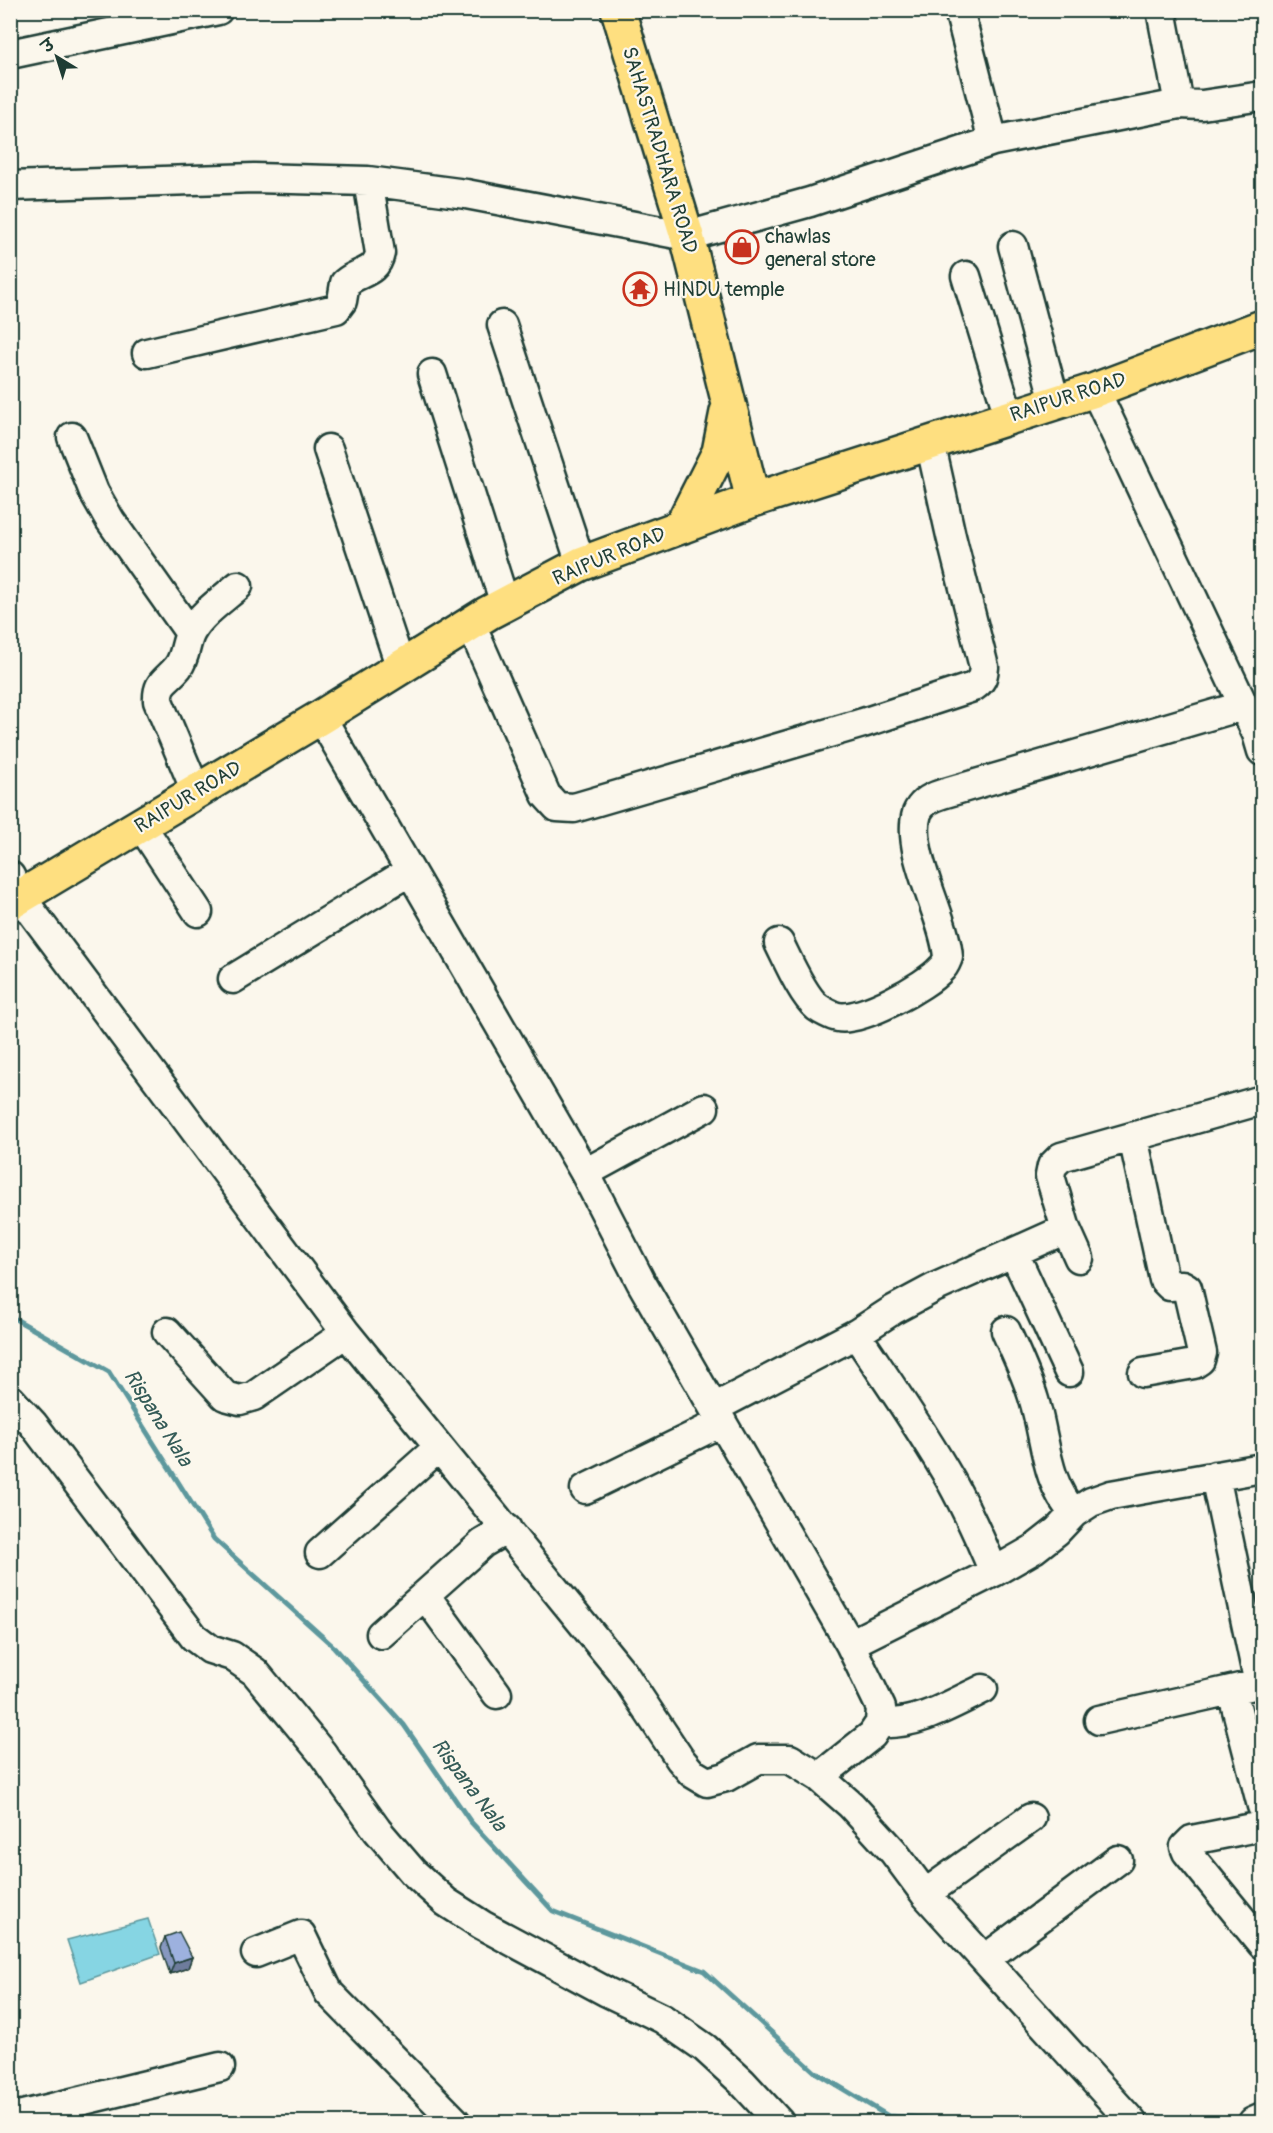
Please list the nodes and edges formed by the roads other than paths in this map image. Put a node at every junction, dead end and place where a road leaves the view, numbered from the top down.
1 (218, 10) edge
2 (618, 10) edge
3 (959, 10) edge
4 (1161, 10) edge
5 (10, 54) edge
6 (1263, 96) edge
7 (1179, 105) junction
8 (993, 141) junction
9 (368, 181) junction
10 (10, 186) edge
11 (687, 236) junction
12 (1013, 246) dead end
13 (966, 276) dead end
14 (502, 326) dead end
15 (1263, 327) edge
16 (147, 353) dead end
17 (432, 374) dead end
18 (1095, 390) junction
19 (1055, 402) junction
20 (728, 406) junction
21 (1009, 416) junction
22 (72, 436) dead end
23 (930, 442) junction
24 (328, 448) dead end
25 (753, 500) junction
26 (681, 527) junction
27 (581, 564) junction
28 (238, 586) dead end
29 (505, 604) junction
30 (471, 625) junction
31 (190, 633) junction
32 (401, 668) junction
33 (1242, 706) junction
34 (321, 717) junction
35 (1263, 751) edge
36 (196, 791) junction
37 (141, 825) junction
38 (410, 871) junction
39 (14, 892) edge
40 (198, 912) dead end
41 (779, 943) dead end
42 (233, 979) dead end
43 (1263, 1100) edge
44 (704, 1108) dead end
45 (1133, 1137) junction
46 (585, 1173) junction
47 (1066, 1229) junction
48 (1014, 1252) junction
49 (1079, 1258) dead end
50 (1006, 1331) dead end
51 (167, 1332) dead end
52 (346, 1333) junction
53 (856, 1334) junction
54 (1070, 1372) dead end
55 (1143, 1373) dead end
56 (10, 1399) edge
57 (718, 1415) junction
58 (438, 1448) junction
59 (1263, 1468) edge
60 (1215, 1476) junction
61 (585, 1489) dead end
62 (1074, 1513) junction
63 (507, 1529) junction
64 (320, 1553) dead end
65 (994, 1572) junction
66 (425, 1595) junction
67 (381, 1634) dead end
68 (850, 1644) junction
69 (1251, 1686) edge
70 (983, 1689) dead end
71 (497, 1694) dead end
72 (1099, 1720) dead end
73 (880, 1723) junction
74 (819, 1777) junction
75 (1263, 1806) edge
76 (1031, 1818) dead end
77 (1263, 1826) edge
78 (1118, 1860) dead end
79 (925, 1894) junction
80 (1263, 1944) edge
81 (256, 1953) dead end
82 (985, 1959) junction
83 (220, 2067) dead end
84 (10, 2118) edge
85 (1263, 2118) edge
86 (456, 2122) edge
87 (779, 2122) edge
88 (1132, 2122) edge
89 (1253, 2122) edge

1 - 5 street
2 - 11 main road, SAHASTRADHARA ROAD
3 - 8 street
4 - 7 street
6 - 7 street
7 - 8 street
8 - 11 street
9 - 10 street
9 - 11 street
9 - 16 street
11 - 20 main road, SAHASTRADHARA ROAD
12 - 19 street
13 - 21 street
14 - 27 street
15 - 18 main road, RAIPUR ROAD
17 - 29 street
18 - 19 main road, RAIPUR ROAD
18 - 33 street
19 - 21 main road, RAIPUR ROAD
20 - 25 main road, SAHASTRADHARA ROAD
20 - 26 main road
21 - 23 main road, RAIPUR ROAD
22 - 31 street
23 - 25 main road, RAIPUR ROAD
23 - 30 street
24 - 32 street
25 - 26 main road, RAIPUR ROAD
26 - 27 main road, RAIPUR ROAD
27 - 29 main road, RAIPUR ROAD
28 - 31 street
29 - 30 main road, RAIPUR ROAD
30 - 32 main road, RAIPUR ROAD
31 - 36 street
32 - 34 main road, RAIPUR ROAD
33 - 35 street
33 - 41 street
34 - 36 main road, RAIPUR ROAD
34 - 38 street
36 - 37 main road, RAIPUR ROAD
37 - 39 main road, RAIPUR ROAD
37 - 40 street
38 - 42 street
38 - 46 street
39 - 52 street
43 - 45 street
44 - 46 street
45 - 47 street
45 - 55 street
46 - 57 street
47 - 48 street
47 - 49 street
48 - 53 street
48 - 54 street
50 - 62 street
51 - 52 street
52 - 58 street
53 - 57 street
53 - 65 street
56 - 87 street
57 - 61 street
57 - 68 street
58 - 63 street
58 - 64 street
59 - 60 street
60 - 62 street
60 - 69 street
62 - 65 street
63 - 66 street
63 - 74 street
65 - 68 street
66 - 67 street
66 - 71 street
68 - 73 street
69 - 72 street
69 - 75 street
70 - 73 street
73 - 74 street
74 - 79 street
76 - 79 street
77 - 80 street
78 - 82 street
79 - 82 street
81 - 86 street
82 - 88 street
83 - 84 street
85 - 89 street

